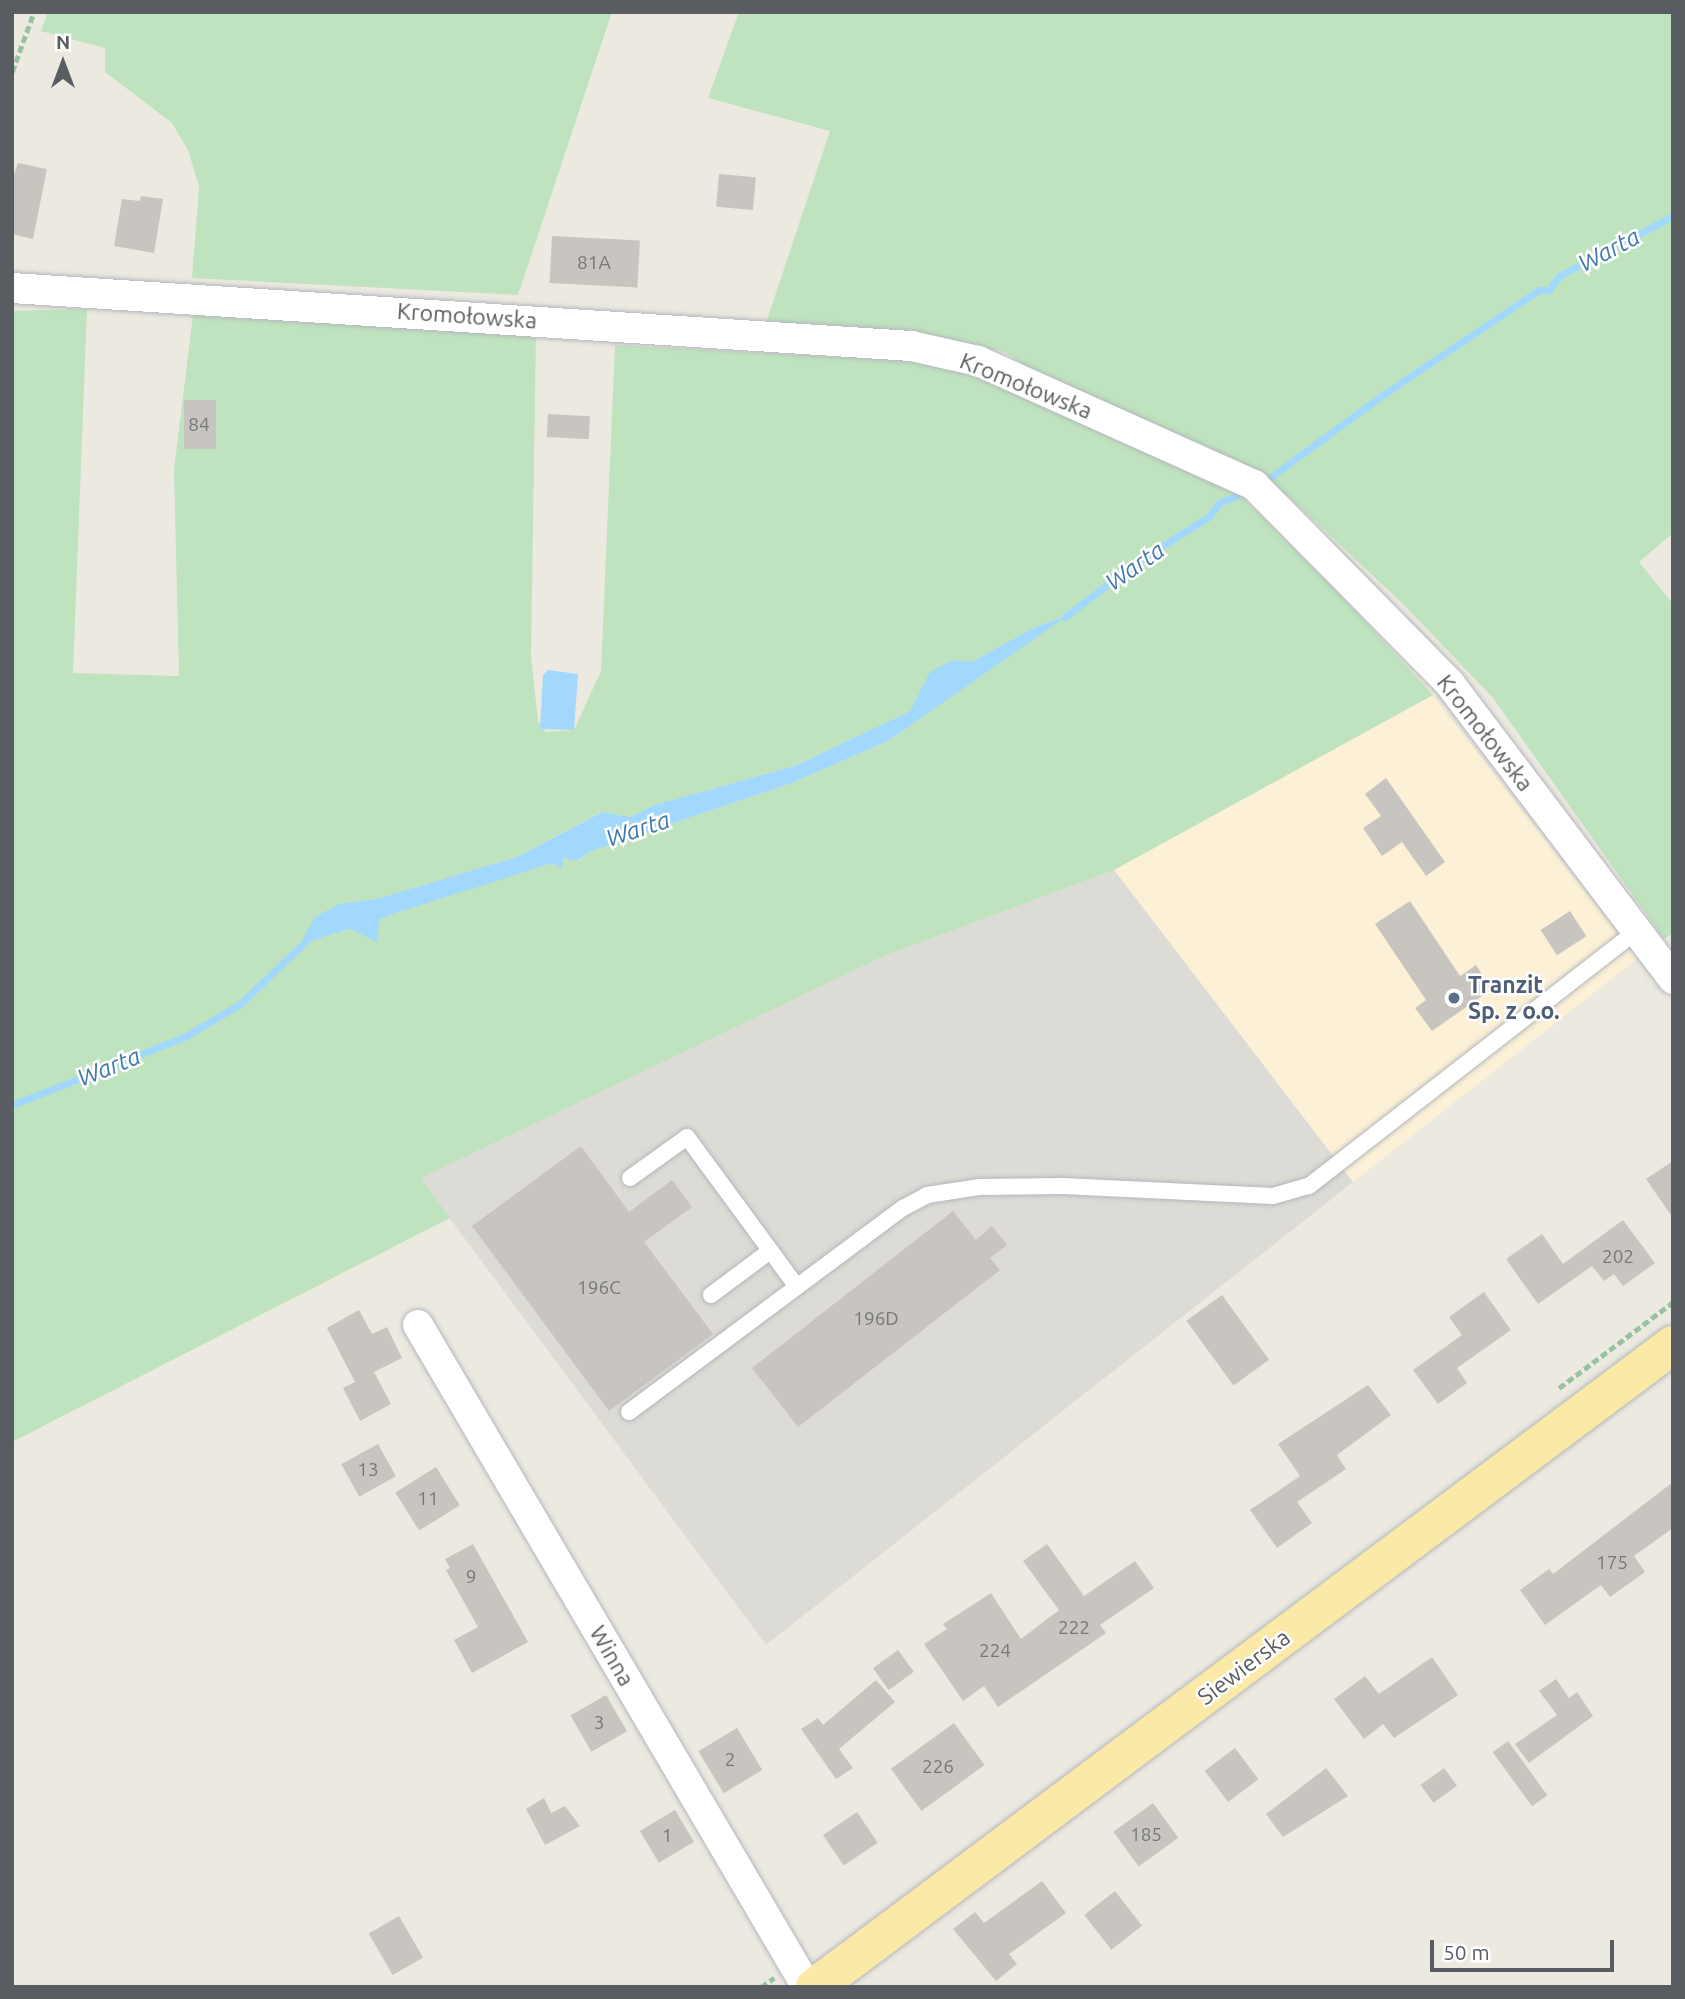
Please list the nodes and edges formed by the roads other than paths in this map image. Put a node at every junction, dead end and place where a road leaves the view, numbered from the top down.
1 (12, 288) edge
2 (1637, 931) junction
3 (1673, 979) edge
4 (629, 1178) dead end
5 (770, 1251) junction
6 (797, 1287) junction
7 (711, 1295) dead end
8 (418, 1325) dead end
9 (1673, 1345) edge
10 (629, 1412) dead end
11 (807, 1987) edge
12 (815, 1987) edge

1 - 2 street, Kromołowska
2 - 3 street, Kromołowska
2 - 6 lane
4 - 5 lane
5 - 6 lane
5 - 7 lane
6 - 10 lane
8 - 11 street, Winna
9 - 12 main road, Siewierska

